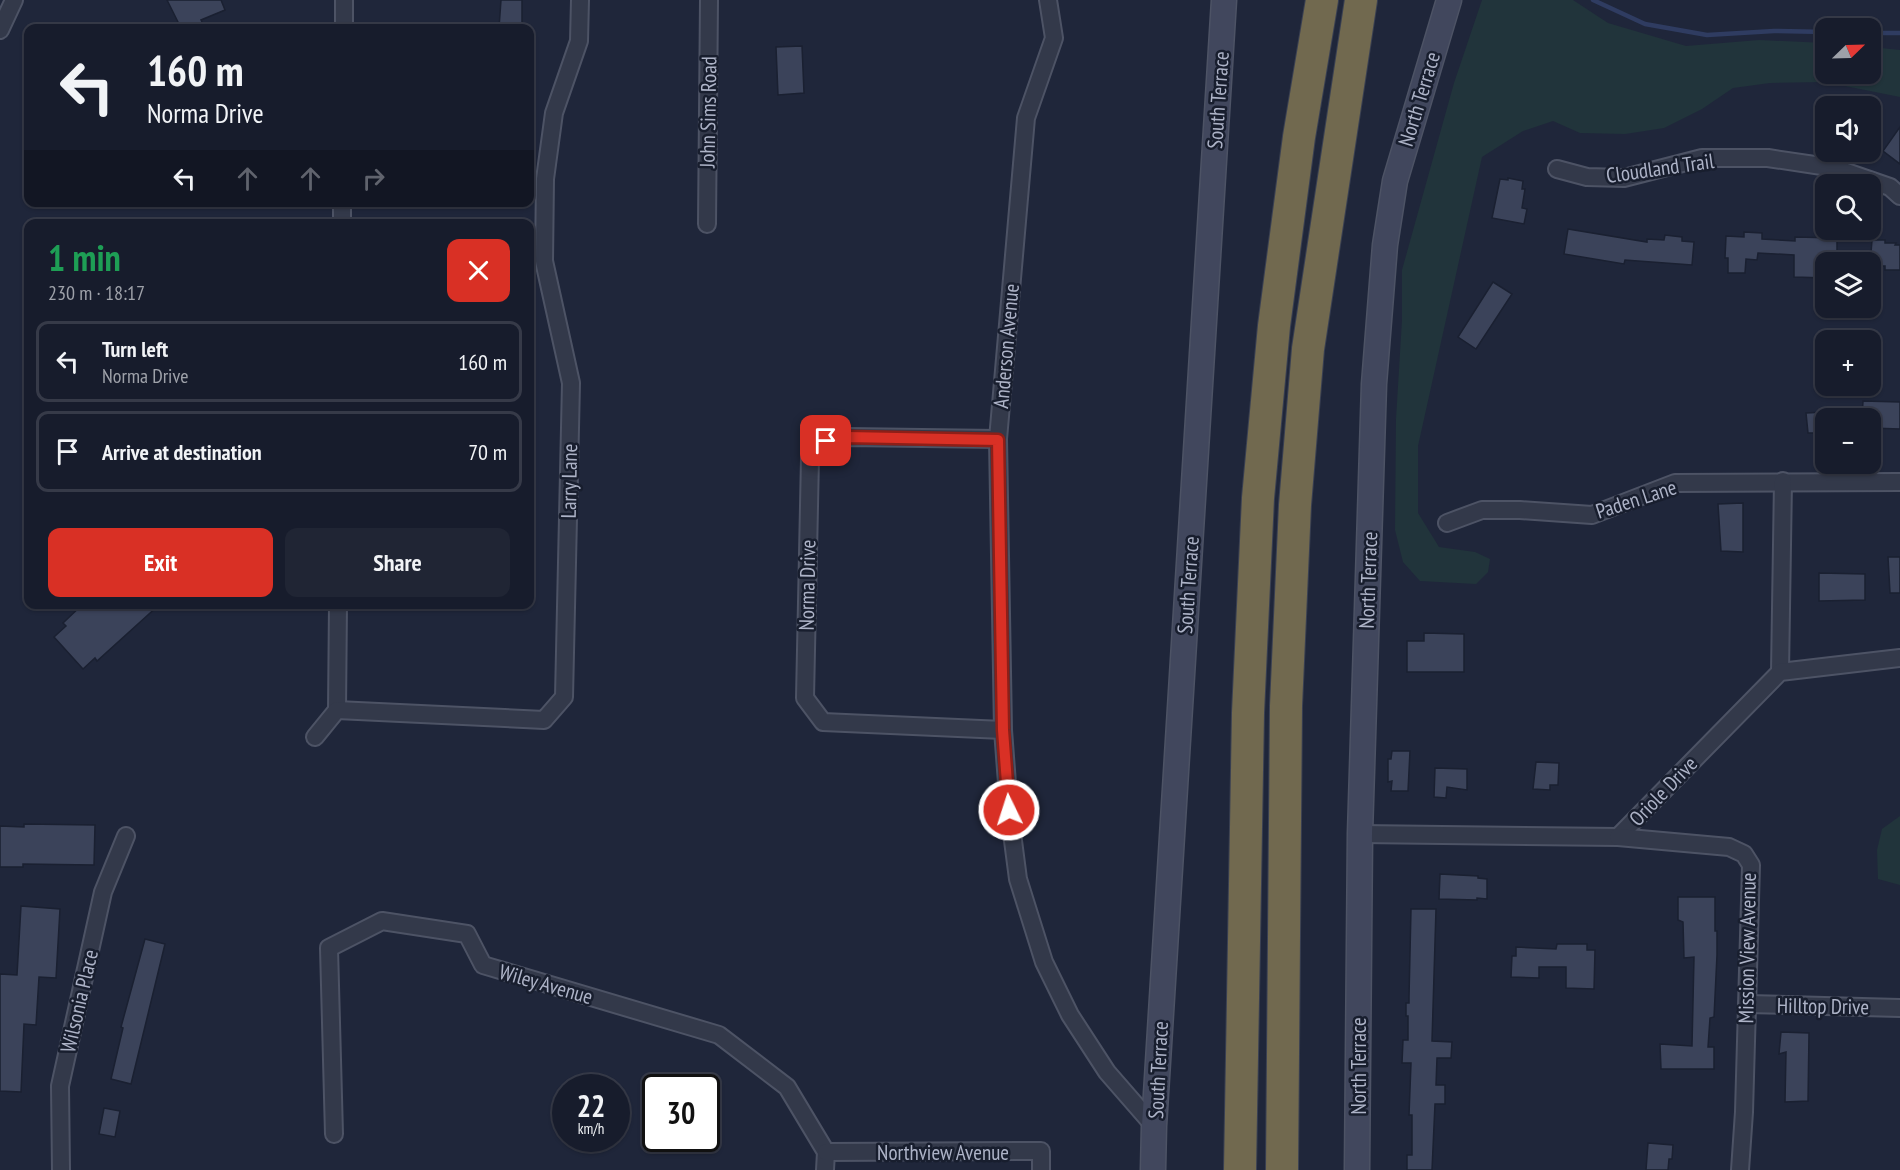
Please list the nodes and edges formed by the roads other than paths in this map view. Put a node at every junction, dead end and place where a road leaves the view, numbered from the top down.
1 (14, 0) edge
2 (344, 0) edge
3 (580, 0) edge
4 (709, 0) edge
5 (1048, 0) edge
6 (1224, 0) edge
7 (1323, 0) edge
8 (1361, 0) edge
9 (1449, 0) edge
10 (344, 24) edge
11 (0, 30) edge
12 (1557, 169) dead end
13 (1900, 196) edge
14 (707, 224) dead end
15 (998, 440) junction
16 (1784, 481) junction
17 (1900, 482) edge
18 (1447, 523) dead end
19 (338, 609) edge
20 (1900, 658) edge
21 (1779, 672) junction
22 (337, 710) junction
23 (1003, 730) junction
24 (315, 737) dead end
25 (1360, 834) junction
26 (126, 836) dead end
27 (1618, 837) junction
28 (1747, 1004) junction
29 (1900, 1008) edge
30 (1154, 1126) junction
31 (334, 1134) dead end
32 (826, 1152) junction
33 (61, 1170) edge
34 (825, 1170) edge
35 (1041, 1170) edge
36 (1153, 1170) edge
37 (1240, 1170) edge
38 (1282, 1170) edge
39 (1357, 1170) edge
40 (1740, 1170) edge

1 - 11 street
2 - 10 street
3 - 22 street, Larry Lane
4 - 14 street, John Sims Road
5 - 15 street, Anderson Avenue
6 - 30 street, South Terrace
7 - 37 highway
8 - 38 highway
9 - 25 street, North Terrace
12 - 13 street, Cloudland Trail
15 - 23 street, Anderson Avenue
15 - 23 street, Norma Drive
16 - 17 street, Paden Lane
16 - 18 street, Paden Lane
16 - 21 street
19 - 22 street
20 - 21 street
21 - 27 street, Oriole Drive
22 - 24 street
23 - 30 street, Anderson Avenue
25 - 27 street, Oriole Drive
25 - 39 street, North Terrace
26 - 33 street, Wilsonia Place
27 - 28 street, Mission View Avenue
28 - 29 street, Hilltop Drive
28 - 40 street, Mission View Avenue
30 - 36 street, South Terrace
31 - 32 street, Wiley Avenue
32 - 34 street
32 - 35 street, Northview Avenue

